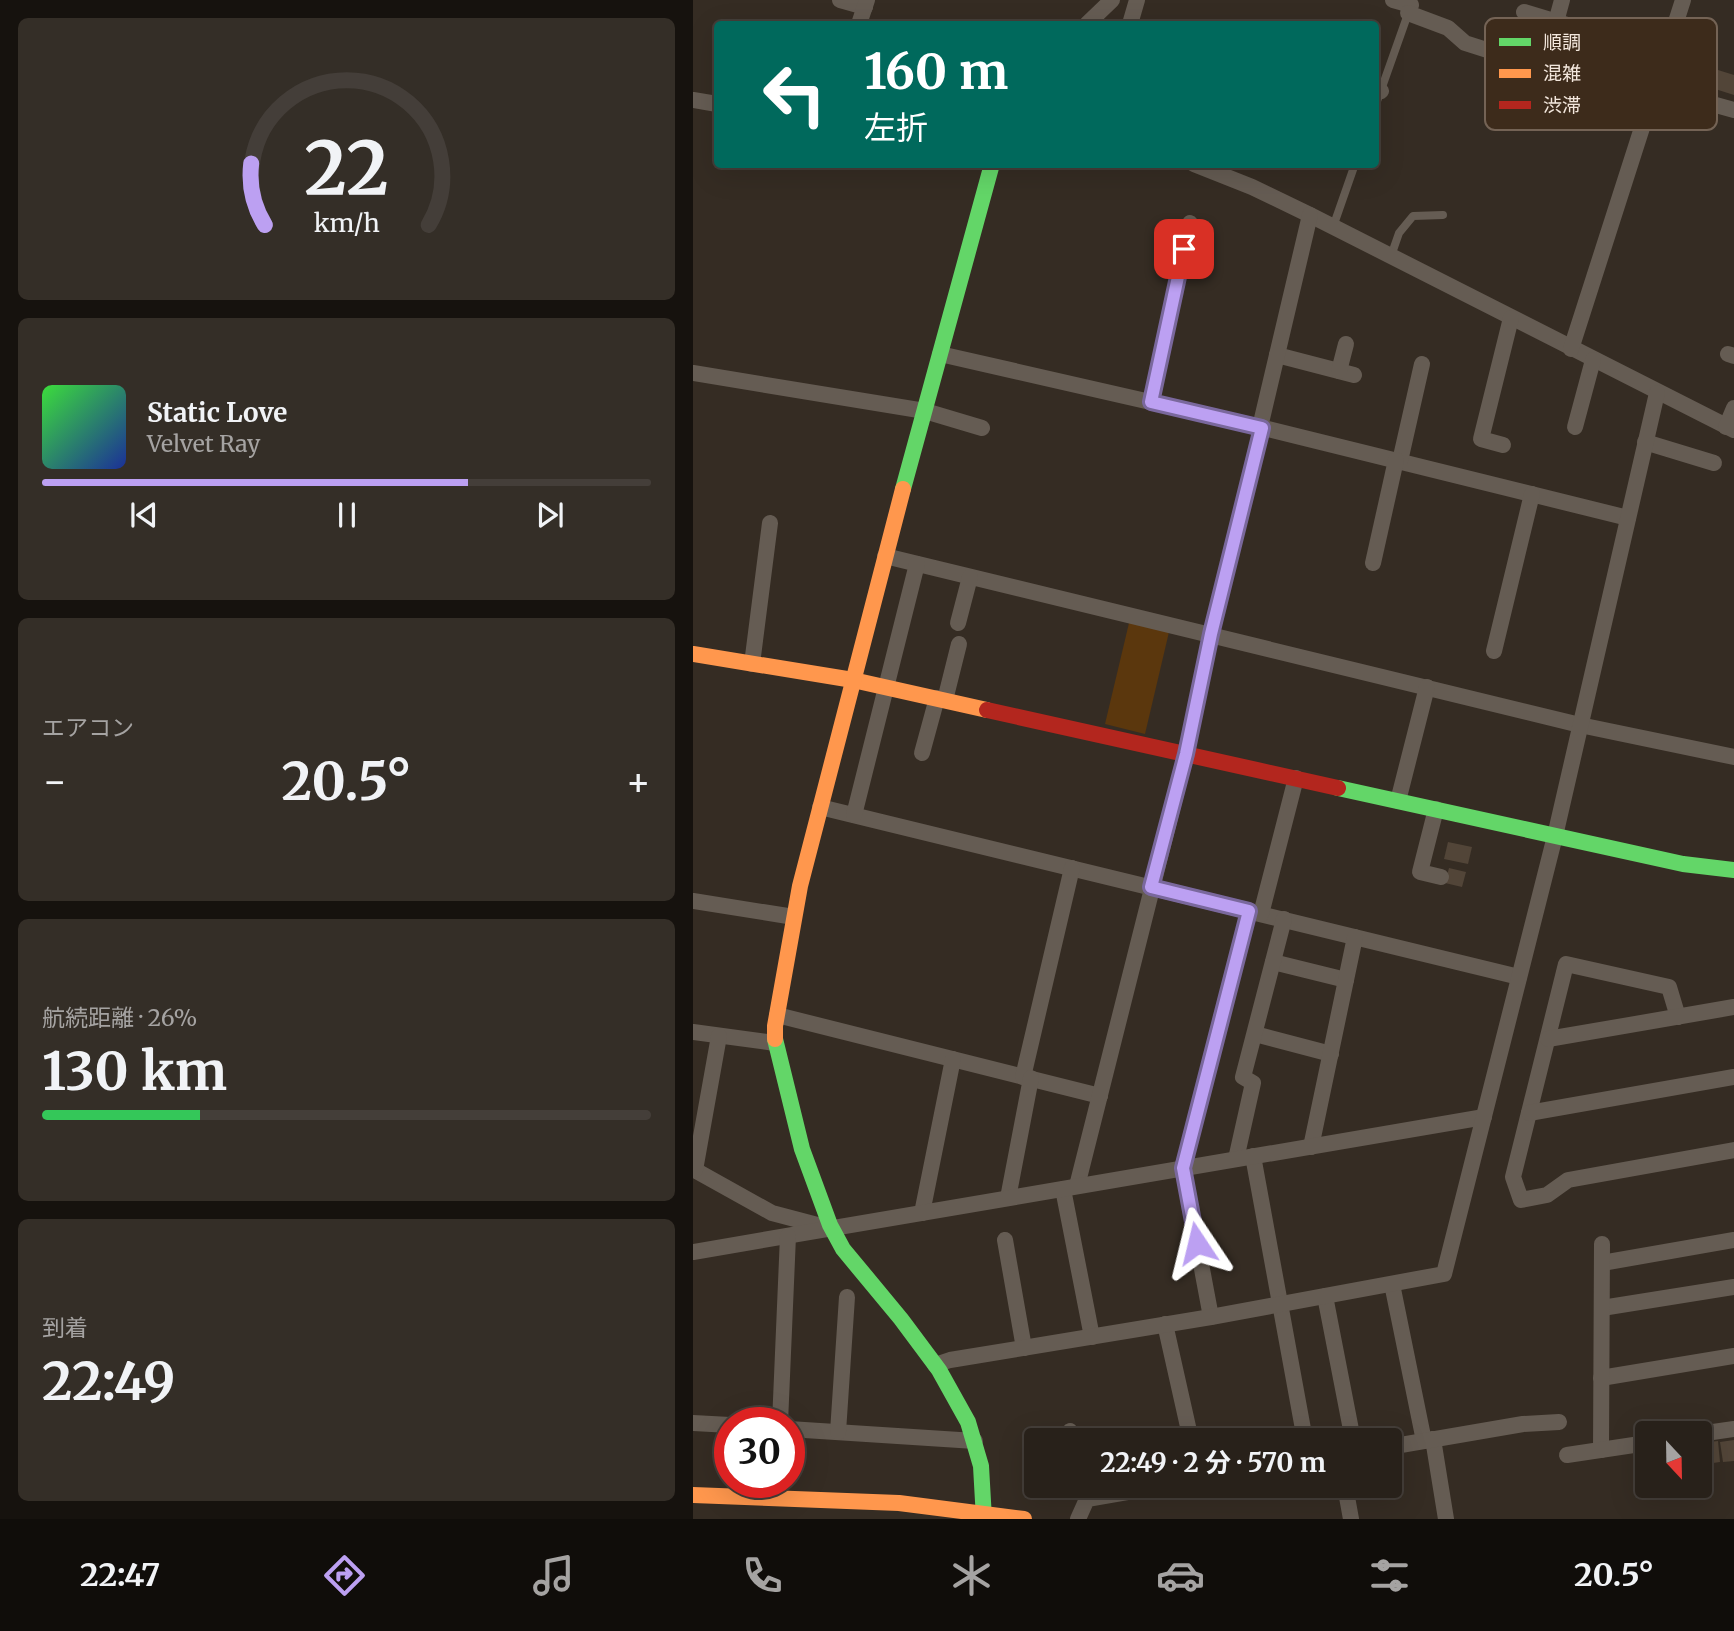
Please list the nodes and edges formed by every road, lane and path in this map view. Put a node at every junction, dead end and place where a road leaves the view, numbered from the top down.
1 (840, 0) edge
2 (1112, 0) edge
3 (1137, 0) edge
4 (1393, 0) edge
5 (1562, 0) edge
6 (1683, 0) edge
7 (866, 4) edge
8 (1410, 6) edge
9 (1524, 12) dead end
10 (1543, 18) edge
11 (1557, 18) edge
12 (1677, 18) edge
13 (860, 21) edge
14 (1090, 21) edge
15 (1131, 21) edge
16 (1485, 49) edge
17 (1379, 87) edge
18 (693, 100) edge
19 (714, 104) edge
20 (1717, 105) edge
21 (1734, 110) edge
22 (1641, 130) edge
23 (991, 168) edge
24 (1203, 168) edge
25 (1354, 168) edge
26 (1310, 215) junction
27 (1443, 215) dead end
28 (1190, 223) dead end
29 (1333, 227) junction
30 (1391, 256) junction
31 (1511, 318) junction
32 (1346, 344) dead end
33 (1571, 348) junction
34 (940, 354) junction
35 (1277, 355) junction
36 (1593, 360) junction
37 (1422, 364) dead end
38 (693, 373) edge
39 (1657, 393) junction
40 (1151, 402) junction
41 (1734, 408) edge
42 (925, 411) junction
43 (1261, 427) junction
44 (1575, 427) dead end
45 (982, 428) dead end
46 (1730, 428) edge
47 (1645, 442) junction
48 (1503, 445) dead end
49 (1398, 461) junction
50 (1714, 463) dead end
51 (1532, 494) junction
52 (1628, 518) junction
53 (771, 523) dead end
54 (885, 556) junction
55 (1373, 563) dead end
56 (917, 564) junction
57 (970, 577) junction
58 (958, 623) dead end
59 (1211, 634) junction
60 (960, 644) dead end
61 (1494, 651) dead end
62 (693, 654) edge
63 (752, 664) junction
64 (853, 680) junction
65 (885, 687) junction
66 (1427, 687) junction
67 (941, 699) junction
68 (1580, 724) junction
69 (922, 753) dead end
70 (1186, 754) junction
71 (1734, 757) edge
72 (1296, 778) junction
73 (1398, 801) junction
74 (820, 807) junction
75 (1436, 809) junction
76 (853, 815) junction
77 (1555, 835) junction
78 (1072, 868) junction
79 (1734, 870) edge
80 (1441, 877) dead end
81 (1151, 887) junction
82 (693, 901) edge
83 (1255, 912) junction
84 (794, 917) junction
85 (1284, 919) junction
86 (1355, 937) junction
87 (1273, 962) junction
88 (1519, 977) junction
89 (1346, 980) junction
90 (1734, 1007) edge
91 (777, 1016) junction
92 (1678, 1017) junction
93 (693, 1032) edge
94 (1255, 1034) junction
95 (719, 1036) junction
96 (1548, 1039) junction
97 (775, 1043) junction
98 (1331, 1054) junction
99 (953, 1059) junction
100 (1734, 1077) edge
101 (1027, 1078) junction
102 (1100, 1096) junction
103 (1529, 1113) junction
104 (1484, 1117) junction
105 (1311, 1146) junction
106 (1734, 1150) edge
107 (1253, 1156) junction
108 (1236, 1159) junction
109 (1183, 1168) junction
110 (694, 1170) edge
111 (1070, 1188) junction
112 (1008, 1198) junction
113 (922, 1213) junction
114 (831, 1228) junction
115 (788, 1236) junction
116 (1005, 1240) dead end
117 (1734, 1240) edge
118 (1602, 1244) dead end
119 (693, 1252) edge
120 (1602, 1263) junction
121 (1392, 1284) junction
122 (1734, 1287) edge
123 (1325, 1296) junction
124 (847, 1297) dead end
125 (1281, 1304) junction
126 (1602, 1308) junction
127 (1211, 1317) junction
128 (1165, 1324) junction
129 (1092, 1337) junction
130 (1024, 1348) junction
131 (1734, 1356) edge
132 (936, 1365) junction
133 (1601, 1378) junction
134 (781, 1407) edge
135 (1559, 1422) dead end
136 (693, 1423) edge
137 (714, 1424) edge
138 (1188, 1428) edge
139 (1303, 1428) edge
140 (1351, 1428) edge
141 (1734, 1429) edge
142 (805, 1430) edge
143 (838, 1432) junction
144 (1712, 1432) edge
145 (1428, 1440) junction
146 (975, 1441) junction
147 (1402, 1445) edge
148 (1635, 1445) edge
149 (1601, 1450) junction
150 (1567, 1455) dead end
151 (693, 1495) edge
152 (1083, 1498) edge
153 (1347, 1498) edge
154 (984, 1517) edge
155 (1024, 1519) edge
156 (1078, 1519) edge
157 (1351, 1519) edge
158 (1445, 1519) edge

1 - 7 street
2 - 14 street
3 - 15 street
4 - 8 street
5 - 11 street
6 - 12 street
7 - 13 street
8 - 16 street
8 - 17 lane
9 - 10 street
18 - 19 street
20 - 21 street
22 - 33 street
23 - 34 street
24 - 26 street
25 - 29 lane
26 - 29 street
26 - 35 street
27 - 30 lane
28 - 40 street
29 - 30 street
30 - 31 street
31 - 33 street
31 - 48 street
32 - 35 street
33 - 36 street
34 - 40 street
34 - 42 street
35 - 43 street
36 - 39 street
36 - 44 street
37 - 49 street
38 - 42 street
39 - 46 street
39 - 47 street
40 - 43 street
41 - 46 street
42 - 45 street
42 - 54 street
43 - 49 street
43 - 59 street
47 - 50 street
47 - 52 street
49 - 51 street
49 - 55 street
51 - 52 street
51 - 61 street
52 - 68 street
53 - 63 street
54 - 56 street
54 - 64 street
56 - 57 street
56 - 65 street
57 - 58 street
57 - 59 street
59 - 66 street
59 - 70 street
60 - 67 street
62 - 63 street
63 - 64 street
64 - 65 street
64 - 74 street
65 - 67 street
65 - 76 street
66 - 68 street
66 - 73 street
67 - 69 street
67 - 70 street
68 - 71 street
68 - 77 street
70 - 72 street
70 - 81 street
72 - 73 street
72 - 83 street
73 - 75 street
74 - 76 street
74 - 84 street
75 - 77 street
75 - 80 street
76 - 78 street
77 - 79 street
77 - 88 street
78 - 81 street
78 - 101 street
81 - 83 street
81 - 102 street
82 - 84 street
83 - 85 street
83 - 109 street
84 - 91 street
85 - 86 street
85 - 87 street
86 - 88 street
86 - 89 street
87 - 89 street
87 - 94 street
88 - 104 street
89 - 98 street
90 - 92 street
91 - 97 street
91 - 99 street
92 - 96 street
92 - 96 street
93 - 95 street
94 - 98 street
94 - 108 street
95 - 97 street
95 - 110 street
96 - 103 street
97 - 114 street
98 - 105 street
99 - 101 street
99 - 113 street
100 - 103 street
101 - 102 street
101 - 112 street
102 - 111 street
103 - 106 street
104 - 105 street
104 - 121 street
105 - 107 street
107 - 108 street
107 - 125 street
108 - 109 street
109 - 111 street
109 - 127 street
110 - 114 street
111 - 112 street
111 - 129 street
112 - 113 street
113 - 114 street
114 - 115 street
114 - 132 street
115 - 119 street
115 - 134 street
116 - 130 street
117 - 120 street
118 - 120 street
120 - 126 street
121 - 123 street
121 - 145 street
122 - 126 street
123 - 125 street
123 - 140 street
124 - 143 street
125 - 127 street
125 - 139 street
126 - 133 street
127 - 128 street
128 - 129 street
128 - 138 street
129 - 130 street
130 - 132 street
131 - 133 street
132 - 146 street
133 - 149 street
135 - 145 street
136 - 137 street
141 - 144 street
142 - 143 street
143 - 146 street
145 - 147 street
145 - 158 street
146 - 154 street
148 - 149 street
149 - 150 street
151 - 154 street
152 - 156 street
153 - 157 street
154 - 155 street

